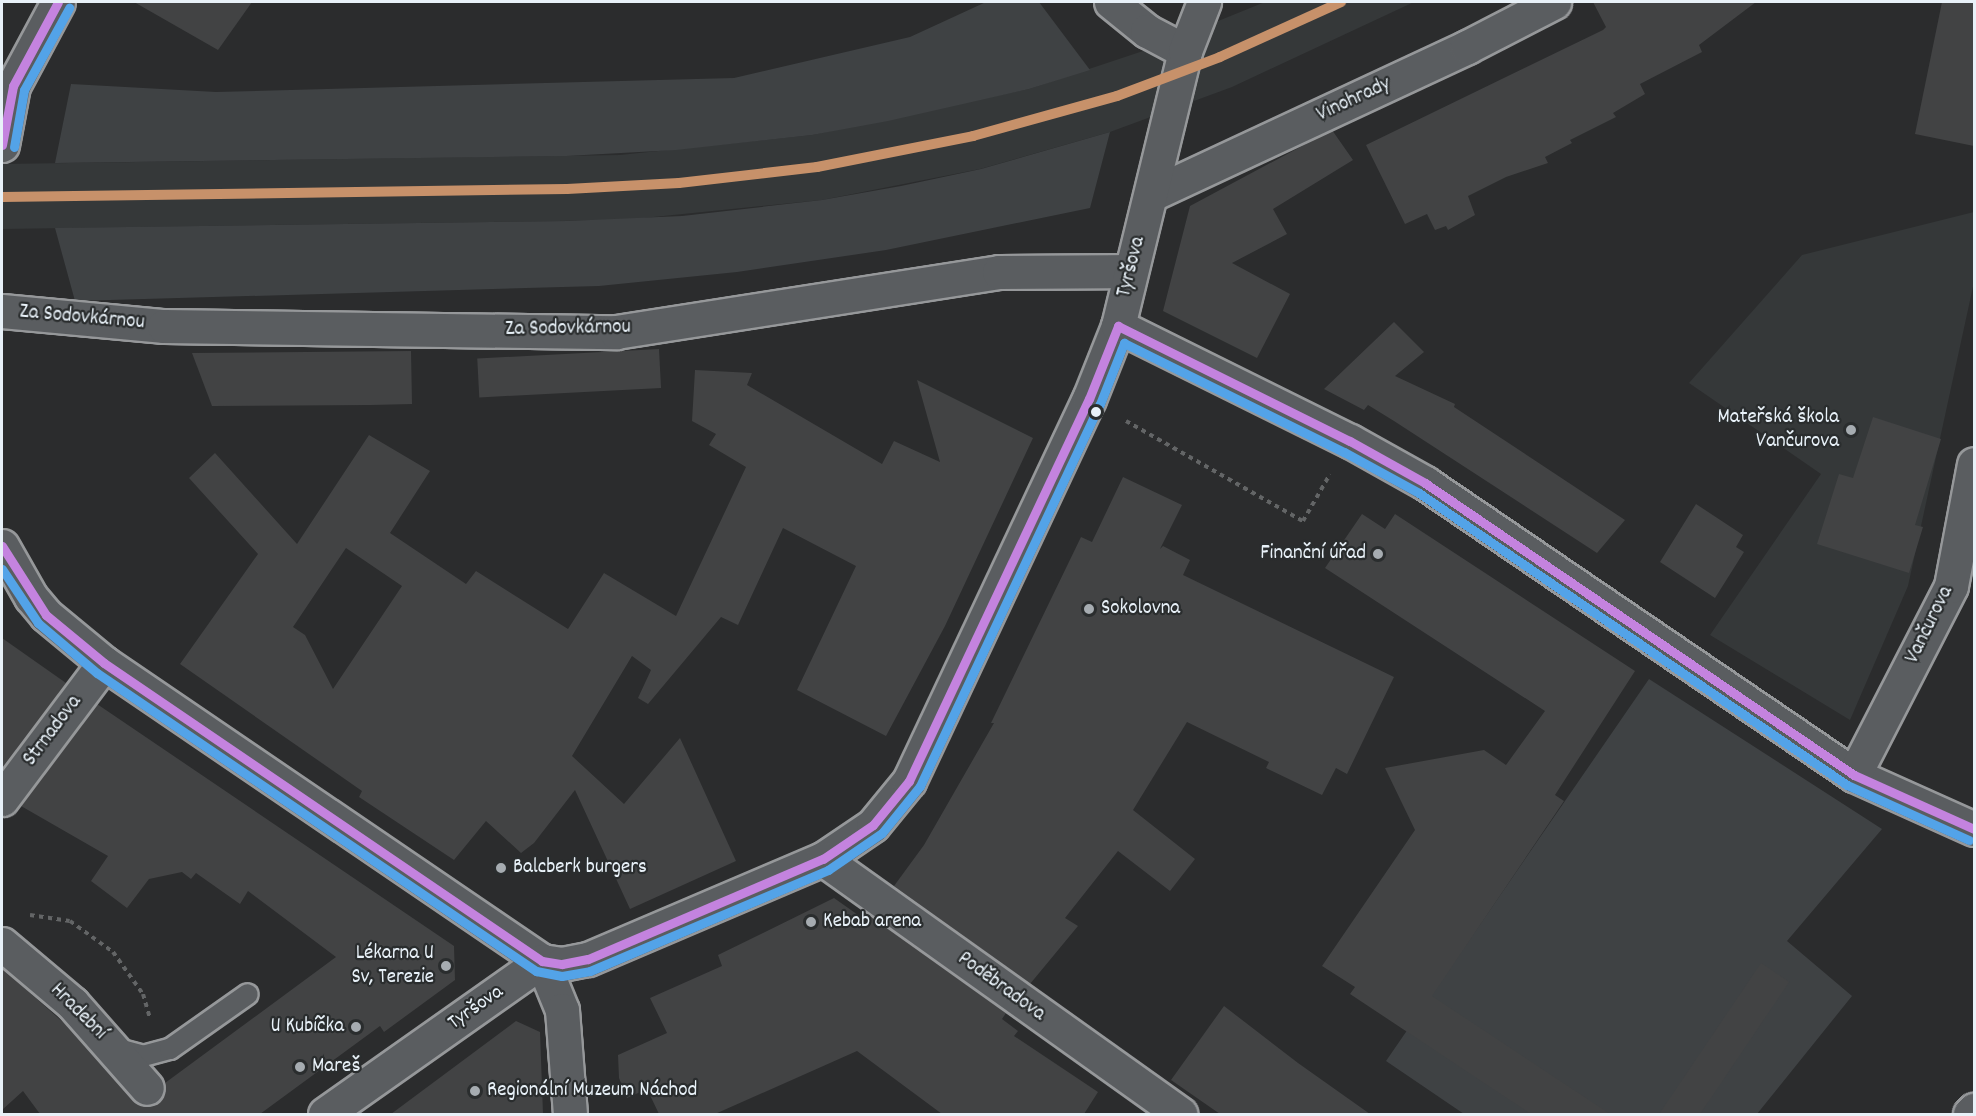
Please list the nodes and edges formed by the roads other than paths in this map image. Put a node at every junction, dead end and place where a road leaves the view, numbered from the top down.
1 (58, 2) edge
2 (1111, 2) edge
3 (1204, 2) edge
4 (1554, 2) edge
5 (1185, 51) junction
6 (7, 84) edge
7 (2, 145) edge
8 (1152, 194) junction
9 (1130, 271) junction
10 (2, 311) edge
11 (1118, 326) junction
12 (1974, 464) edge
13 (2, 546) edge
14 (104, 663) junction
15 (1854, 775) junction
16 (2, 799) edge
17 (1974, 829) edge
18 (823, 859) junction
19 (2, 944) edge
20 (542, 961) junction
21 (248, 994) dead end
22 (114, 1048) junction
23 (147, 1088) dead end
24 (1974, 1110) edge
25 (325, 1114) edge
26 (570, 1114) edge
27 (1180, 1114) edge
28 (1970, 1114) edge

1 - 6 street
2 - 5 street
3 - 5 street, Tyršova
4 - 8 street, Vinohrady
5 - 8 street, Tyršova
6 - 7 street
8 - 9 street, Tyršova
9 - 10 street, Za Sodovkárnou
9 - 11 street, Tyršova
11 - 15 street
11 - 18 street, Tyršova
12 - 15 street, Vančurova
13 - 14 street
14 - 16 street, Strnadova
14 - 20 street
15 - 17 street
18 - 20 street, Tyršova
18 - 27 street, Poděbradova
19 - 22 street, Hradební
20 - 25 street, Tyršova
20 - 26 street
21 - 22 lane
22 - 23 street, Hradební
24 - 28 street

